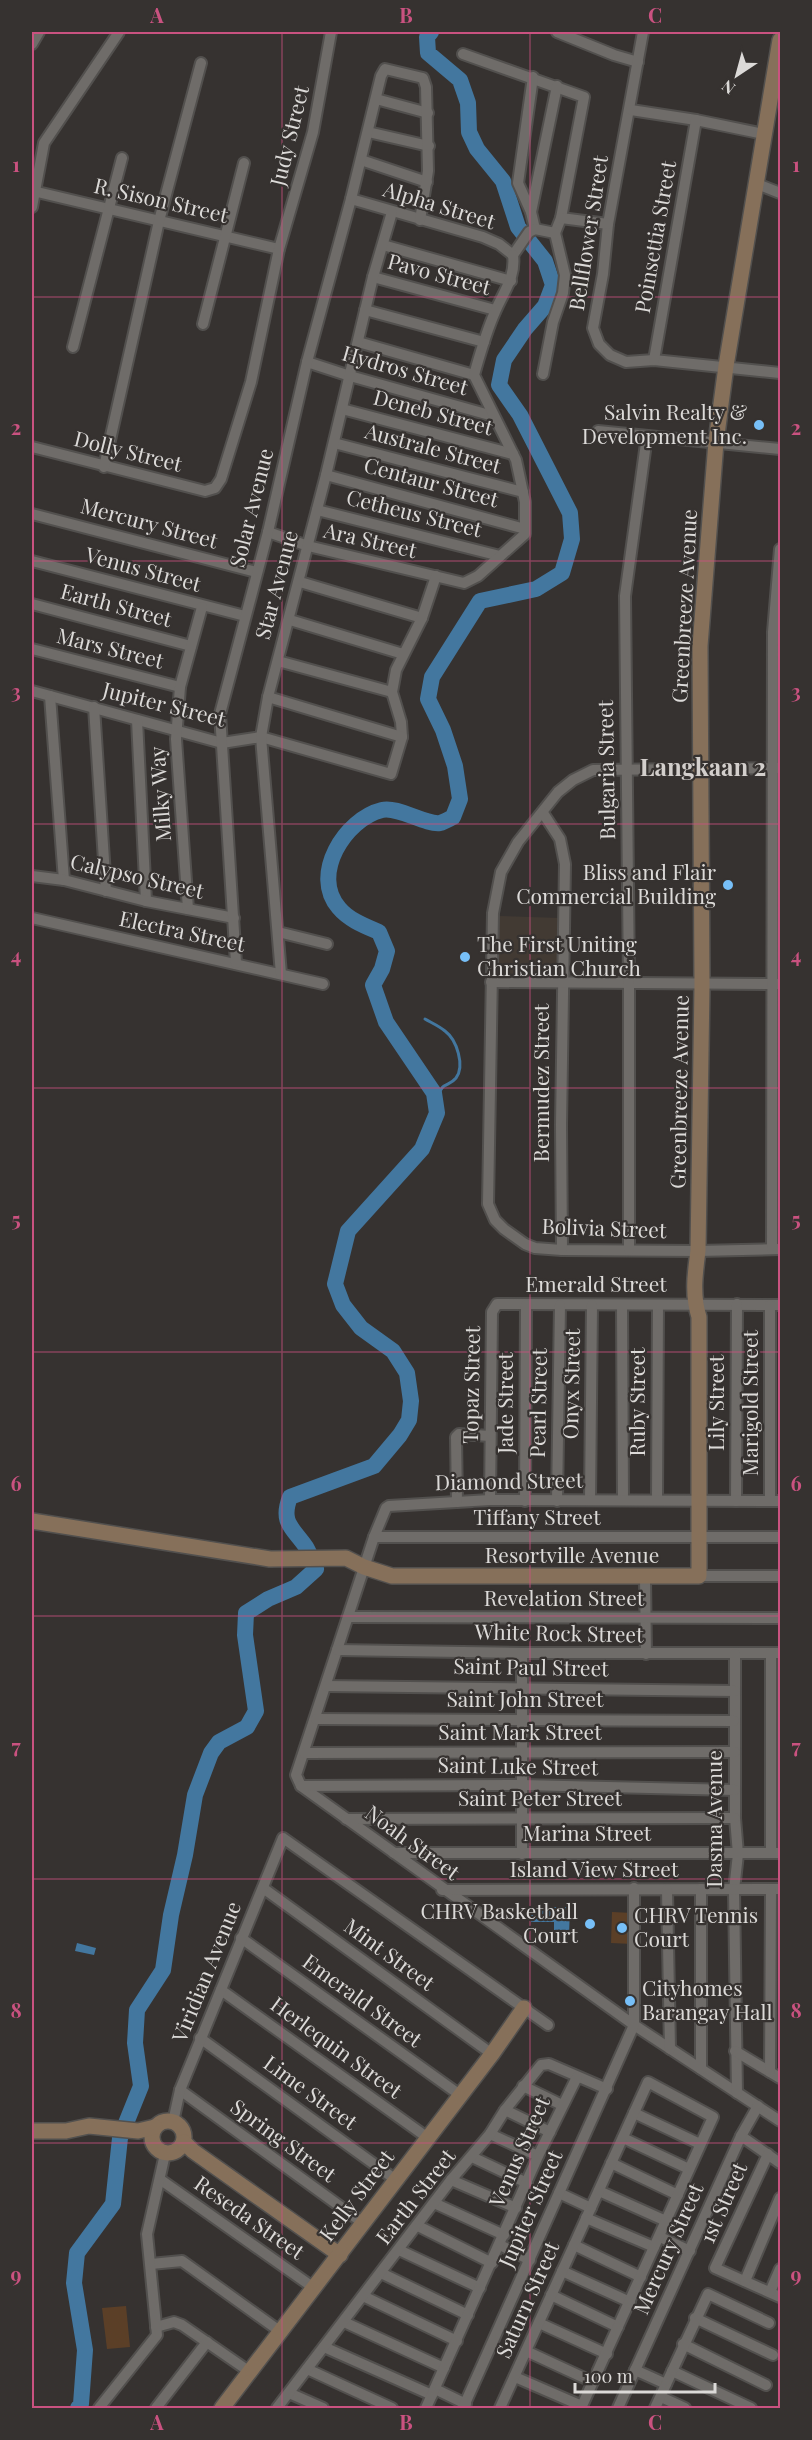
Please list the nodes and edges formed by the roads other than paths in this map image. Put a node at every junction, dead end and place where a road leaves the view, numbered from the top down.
1 (39, 32) edge
2 (119, 32) edge
3 (331, 32) edge
4 (557, 32) edge
5 (643, 32) edge
6 (780, 40) edge
7 (32, 44) edge
8 (463, 54) dead end
9 (638, 62) junction
10 (201, 63) dead end
11 (533, 77) junction
12 (557, 86) junction
13 (376, 99) junction
14 (631, 110) junction
15 (428, 113) junction
16 (696, 120) junction
17 (368, 132) junction
18 (764, 134) junction
19 (429, 146) junction
20 (122, 158) dead end
21 (361, 160) junction
22 (244, 163) dead end
23 (427, 182) junction
24 (757, 184) junction
25 (33, 191) junction
26 (780, 193) edge
27 (351, 199) junction
28 (32, 207) edge
29 (110, 209) junction
30 (392, 212) junction
31 (531, 212) junction
32 (561, 218) junction
33 (159, 220) junction
34 (420, 220) junction
35 (608, 224) junction
36 (532, 231) junction
37 (555, 233) junction
38 (225, 236) junction
39 (383, 245) junction
40 (279, 249) junction
41 (514, 253) junction
42 (373, 277) junction
43 (511, 281) junction
44 (365, 310) junction
45 (495, 310) junction
46 (202, 324) dead end
47 (358, 342) junction
48 (484, 342) junction
49 (73, 347) dead end
50 (654, 360) junction
51 (307, 362) junction
52 (726, 366) junction
53 (780, 373) edge
54 (543, 374) dead end
55 (474, 375) junction
56 (350, 376) junction
57 (342, 409) junction
58 (493, 416) junction
59 (598, 431) dead end
60 (647, 436) junction
61 (716, 442) junction
62 (334, 443) junction
63 (32, 447) edge
64 (780, 449) edge
65 (513, 454) junction
66 (104, 467) junction
67 (326, 475) junction
68 (215, 488) joint
69 (523, 492) junction
70 (318, 510) junction
71 (32, 515) edge
72 (525, 529) junction
73 (268, 532) junction
74 (308, 546) junction
75 (780, 549) edge
76 (500, 556) junction
77 (32, 561) edge
78 (256, 572) junction
79 (436, 576) junction
80 (300, 582) junction
81 (32, 604) edge
82 (202, 607) junction
83 (245, 616) junction
84 (422, 618) junction
85 (290, 620) junction
86 (191, 646) junction
87 (32, 649) edge
88 (403, 654) junction
89 (278, 661) junction
90 (180, 687) junction
91 (32, 691) edge
92 (392, 692) junction
93 (50, 696) junction
94 (268, 697) junction
95 (94, 707) junction
96 (137, 720) junction
97 (177, 730) junction
98 (261, 737) junction
99 (402, 738) junction
100 (222, 743) junction
101 (776, 768) edge
102 (625, 770) junction
103 (702, 770) junction
104 (543, 813) junction
105 (32, 876) edge
106 (64, 880) junction
107 (106, 891) junction
108 (146, 901) junction
109 (188, 909) junction
110 (32, 918) edge
111 (234, 918) junction
112 (278, 932) junction
113 (327, 944) dead end
114 (236, 963) junction
115 (281, 974) junction
116 (491, 982) junction
117 (323, 984) dead end
118 (562, 984) junction
119 (630, 984) junction
120 (702, 985) junction
121 (777, 985) edge
122 (776, 1249) edge
123 (562, 1250) junction
124 (629, 1250) junction
125 (698, 1251) junction
126 (737, 1304) junction
127 (526, 1305) junction
128 (560, 1305) junction
129 (592, 1305) junction
130 (622, 1305) junction
131 (658, 1305) junction
132 (775, 1305) edge
133 (493, 1307) joint
134 (699, 1308) junction
135 (490, 1436) junction
136 (657, 1499) junction
137 (490, 1500) junction
138 (590, 1500) junction
139 (623, 1500) junction
140 (698, 1500) junction
141 (525, 1501) junction
142 (557, 1501) junction
143 (736, 1501) junction
144 (775, 1501) edge
145 (457, 1502) junction
146 (32, 1521) edge
147 (374, 1537) junction
148 (780, 1537) edge
149 (699, 1538) junction
150 (364, 1567) junction
151 (699, 1576) junction
152 (780, 1576) edge
153 (645, 1578) junction
154 (348, 1617) junction
155 (780, 1618) edge
156 (646, 1619) junction
157 (337, 1650) junction
158 (522, 1653) junction
159 (776, 1653) edge
160 (646, 1654) junction
161 (735, 1654) junction
162 (326, 1686) junction
163 (522, 1687) junction
164 (735, 1690) junction
165 (316, 1719) junction
166 (521, 1719) junction
167 (734, 1721) junction
168 (522, 1752) junction
169 (735, 1752) junction
170 (304, 1753) junction
171 (522, 1785) junction
172 (301, 1786) junction
173 (735, 1790) junction
174 (735, 1818) junction
175 (345, 1819) junction
176 (521, 1819) junction
177 (776, 1852) edge
178 (394, 1853) junction
179 (522, 1854) junction
180 (738, 1854) junction
181 (263, 1888) junction
182 (634, 1888) junction
183 (701, 1889) junction
184 (442, 1890) junction
185 (667, 1890) junction
186 (734, 1890) junction
187 (776, 1890) edge
188 (241, 1938) junction
189 (221, 1990) junction
190 (524, 2008) junction
191 (548, 2025) dead end
192 (634, 2025) junction
193 (200, 2038) junction
194 (670, 2049) junction
195 (735, 2051) junction
196 (492, 2054) junction
197 (701, 2069) junction
198 (770, 2072) junction
199 (577, 2077) junction
200 (780, 2078) edge
201 (523, 2086) junction
202 (607, 2089) junction
203 (180, 2090) junction
204 (737, 2093) junction
205 (460, 2095) junction
206 (562, 2105) junction
207 (758, 2106) junction
208 (505, 2110) junction
209 (634, 2113) junction
210 (780, 2121) edge
211 (173, 2122) junction
212 (32, 2131) edge
213 (550, 2132) junction
214 (153, 2134) junction
215 (490, 2134) junction
216 (741, 2136) junction
217 (428, 2138) junction
218 (623, 2138) junction
219 (184, 2142) junction
220 (700, 2144) junction
221 (165, 2154) junction
222 (768, 2154) junction
223 (538, 2156) junction
224 (472, 2157) junction
225 (611, 2163) junction
226 (780, 2163) edge
227 (689, 2169) junction
228 (161, 2180) junction
229 (396, 2180) junction
230 (452, 2180) junction
231 (527, 2183) junction
232 (599, 2191) junction
233 (559, 2193) junction
234 (678, 2195) junction
235 (780, 2198) edge
236 (434, 2203) junction
237 (516, 2208) junction
238 (589, 2213) junction
239 (666, 2221) junction
240 (363, 2223) junction
241 (418, 2226) junction
242 (660, 2237) junction
243 (502, 2240) junction
244 (574, 2245) junction
245 (654, 2247) junction
246 (399, 2250) junction
247 (690, 2251) junction
248 (339, 2255) junction
249 (530, 2260) junction
250 (492, 2263) junction
251 (151, 2264) junction
252 (780, 2269) edge
253 (562, 2271) junction
254 (381, 2273) junction
255 (641, 2277) junction
256 (745, 2281) junction
257 (314, 2288) junction
258 (480, 2288) junction
259 (551, 2295) junction
260 (775, 2295) edge
261 (363, 2296) junction
262 (630, 2302) junction
263 (468, 2315) junction
264 (695, 2318) junction
265 (344, 2322) junction
266 (539, 2323) junction
267 (769, 2323) dead end
268 (156, 2327) junction
269 (618, 2327) junction
270 (281, 2332) junction
271 (457, 2341) junction
272 (207, 2342) junction
273 (683, 2344) junction
274 (324, 2347) junction
275 (526, 2351) junction
276 (607, 2354) junction
277 (772, 2355) dead end
278 (444, 2368) junction
279 (307, 2369) junction
280 (635, 2370) junction
281 (672, 2371) junction
282 (250, 2372) junction
283 (515, 2377) junction
284 (593, 2382) junction
285 (666, 2384) junction
286 (766, 2385) dead end
287 (434, 2392) junction
288 (289, 2393) junction
289 (660, 2397) junction
290 (464, 2406) edge
291 (505, 2407) edge
292 (581, 2407) edge
293 (99, 2409) edge
294 (156, 2409) edge
295 (222, 2409) edge
296 (277, 2409) edge
297 (323, 2409) edge
298 (392, 2409) edge
299 (426, 2409) edge
300 (618, 2409) edge
301 (655, 2409) edge
302 (685, 2409) edge
303 (751, 2409) edge

1 - 7 street
2 - 25 street
3 - 40 street, Judy Street
4 - 9 street
5 - 9 street, Bellflower Street
6 - 18 street, Greenbreeze Avenue
8 - 11 street
9 - 14 street, Bellflower Street
10 - 33 street
11 - 12 street
11 - 31 street
12 - 31 street
12 - 32 street
13 - 15 street
13 - 15 street, Solar Avenue
13 - 17 street, Solar Avenue
14 - 16 street
14 - 35 street, Bellflower Street
15 - 19 street
16 - 18 street
16 - 50 street, Poinsettia Street
17 - 19 street
17 - 21 street, Solar Avenue
18 - 24 street, Greenbreeze Avenue
19 - 23 street
20 - 29 street
21 - 23 street
21 - 27 street, Solar Avenue
22 - 38 street
23 - 34 street
24 - 26 street
24 - 52 street, Greenbreeze Avenue
25 - 28 street
25 - 29 street, R. Sison Street
27 - 30 street, Alpha Street
27 - 51 street, Solar Avenue
29 - 33 street, R. Sison Street
29 - 49 street
30 - 34 street, Alpha Street
30 - 39 street, Star Avenue
31 - 36 street
32 - 35 street
32 - 37 street
33 - 38 street, R. Sison Street
33 - 66 street
34 - 41 street, Alpha Street
35 - 50 street, Bellflower Street
36 - 37 street
36 - 41 street
37 - 54 street
38 - 40 street, R. Sison Street
38 - 46 street
39 - 42 street, Star Avenue
39 - 43 street
40 - 68 street, Judy Street
41 - 43 street
42 - 44 street, Star Avenue
42 - 45 street, Pavo Street
43 - 45 street
44 - 47 street, Star Avenue
44 - 48 street
45 - 48 street
47 - 55 street
47 - 56 street, Star Avenue
48 - 55 street
50 - 52 street, Bellflower Street
51 - 56 street, Hydros Street
51 - 73 street, Solar Avenue
52 - 53 street, Bellflower Street
52 - 61 street, Greenbreeze Avenue
55 - 58 street
56 - 57 street, Star Avenue
56 - 58 street, Hydros Street
57 - 62 street, Star Avenue
57 - 65 street, Deneb Street
58 - 65 street
59 - 60 street
60 - 61 street
60 - 102 street, Bulgaria Street
61 - 64 street
61 - 103 street, Greenbreeze Avenue
62 - 67 street, Star Avenue
62 - 69 street, Australe Street
63 - 66 street, Dolly Street
65 - 69 street
66 - 68 street, Dolly Street
67 - 70 street, Star Avenue
67 - 72 street, Centaur Street
69 - 72 street
70 - 74 street, Star Avenue
70 - 76 street, Cetheus Street
71 - 78 street, Mercury Street
72 - 76 street
73 - 74 street, Ara Street
73 - 78 street, Solar Avenue
74 - 79 street, Ara Street
74 - 80 street, Star Avenue
75 - 101 street
76 - 79 street, Ara Street
77 - 82 street, Venus Street
78 - 83 street, Solar Avenue
79 - 84 street
80 - 84 street
80 - 85 street, Star Avenue
81 - 86 street, Earth Street
82 - 83 street, Venus Street
82 - 86 street, Milky Way
83 - 100 street, Solar Avenue
84 - 88 street
85 - 88 street
85 - 89 street, Star Avenue
86 - 90 street, Milky Way
87 - 90 street, Mars Street
88 - 92 street
89 - 92 street
89 - 94 street, Star Avenue
90 - 97 street, Milky Way
91 - 93 street, Jupiter Street
92 - 99 street
93 - 95 street, Jupiter Street
93 - 106 street
94 - 98 street, Star Avenue
94 - 99 street
95 - 96 street, Jupiter Street
95 - 107 street
96 - 97 street, Jupiter Street
96 - 108 street
97 - 100 street, Jupiter Street
97 - 109 street, Milky Way
98 - 99 street, Jupiter Street
98 - 100 street, Jupiter Street
98 - 112 street, Star Avenue
100 - 111 street, Solar Avenue
101 - 103 street, Bolivia Street
101 - 121 street
102 - 103 street, Bolivia Street
102 - 104 street, Bolivia Street
102 - 119 street, Bulgaria Street
103 - 120 street, Greenbreeze Avenue
104 - 116 street, Bolivia Street
104 - 118 street, Bermudez Street
105 - 106 street, Calypso Street
106 - 107 street, Calypso Street
107 - 108 street, Calypso Street
108 - 109 street, Calypso Street
109 - 111 street, Calypso Street
110 - 114 street, Electra Street
111 - 114 street, Solar Avenue
112 - 113 street
112 - 115 street, Star Avenue
114 - 115 street, Electra Street
115 - 117 street, Electra Street
116 - 118 street
116 - 123 street, Bolivia Street
118 - 119 street
118 - 123 street, Bermudez Street
119 - 120 street
119 - 124 street, Bulgaria Street
120 - 121 street
120 - 125 street, Greenbreeze Avenue
121 - 122 street
122 - 125 street, Bolivia Street
123 - 124 street, Bolivia Street
124 - 125 street, Bolivia Street
125 - 134 street, Greenbreeze Avenue
126 - 132 street, Emerald Street
126 - 134 street, Emerald Street
126 - 143 street, Lily Street
127 - 128 street, Emerald Street
127 - 133 street, Emerald Street
127 - 141 street, Jade Street
128 - 129 street, Emerald Street
128 - 142 street, Pearl Street
129 - 130 street, Emerald Street
129 - 138 street, Onyx Street
130 - 131 street, Emerald Street
130 - 139 street
131 - 134 street, Emerald Street
131 - 136 street, Ruby Street
132 - 144 street, Marigold Street
133 - 135 street, Topaz Street
134 - 140 street, Greenbreeze Avenue
135 - 137 street, Topaz Street
135 - 145 street
136 - 139 street, Diamond Street
136 - 140 street, Diamond Street
137 - 141 street, Diamond Street
137 - 145 street, Diamond Street
138 - 139 street, Diamond Street
138 - 142 street, Diamond Street
140 - 143 street, Diamond Street
140 - 149 street, Greenbreeze Avenue
141 - 142 street, Diamond Street
143 - 144 street, Diamond Street
145 - 147 street, Diamond Street
146 - 150 street, Resortville Avenue
147 - 149 street, Tiffany Street
147 - 150 street, Diamond Street
148 - 149 street, Tiffany Street
149 - 151 street, Greenbreeze Avenue
150 - 153 street, Resortville Avenue
150 - 154 street
151 - 152 street, Resortville Avenue
151 - 153 street, Resortville Avenue
153 - 156 street
154 - 156 street, Revelation Street
154 - 157 street
155 - 156 street, Revelation Street
156 - 160 street
157 - 158 street, White Rock Street
157 - 162 street
158 - 160 street, White Rock Street
158 - 163 street
159 - 161 street, White Rock Street
159 - 177 street
160 - 161 street, White Rock Street
161 - 164 street, Dasma Avenue
162 - 163 street, Saint Paul Street
162 - 165 street
163 - 164 street, Saint Paul Street
163 - 166 street
164 - 167 street, Dasma Avenue
165 - 166 street, Saint John Street
165 - 170 street
166 - 167 street, Saint John Street
166 - 168 street
167 - 169 street, Dasma Avenue
168 - 169 street, Saint Mark Street
168 - 170 street, Saint Mark Street
168 - 171 street
169 - 173 street, Dasma Avenue
170 - 172 street
171 - 172 street, Saint Luke Street
171 - 173 street, Saint Luke Street
171 - 176 street
172 - 175 street, Noah Street
173 - 174 street, Dasma Avenue
174 - 176 street, Saint Peter Street
174 - 180 street, Dasma Avenue
175 - 176 street, Saint Peter Street
175 - 178 street, Noah Street
176 - 179 street
177 - 180 street, Marina Street
178 - 179 street, Marina Street
178 - 184 street, Noah Street
179 - 180 street, Marina Street
180 - 186 street, Dasma Avenue
181 - 188 street, Viridian Avenue
181 - 190 street, Viridian Avenue
181 - 196 street, Mint Street
182 - 184 street, Island View Street
182 - 185 street, Island View Street
182 - 192 street
183 - 185 street, Island View Street
183 - 186 street, Island View Street
183 - 197 street
184 - 192 street, Noah Street
185 - 194 street
186 - 187 street, Island View Street
186 - 195 street, Dasma Avenue
187 - 198 street
188 - 189 street, Viridian Avenue
188 - 205 street, Emerald Street
189 - 193 street, Viridian Avenue
189 - 217 street, Herlequin Street
190 - 191 street
190 - 196 street, Kelly Street
192 - 194 street, Noah Street
192 - 202 street, Jupiter Street
193 - 203 street, Viridian Avenue
193 - 229 street, Lime Street
194 - 197 street, Noah Street
195 - 198 street
195 - 204 street, Dasma Avenue
196 - 205 street, Kelly Street
197 - 204 street, Noah Street
198 - 200 street
199 - 201 street, Earth Street
199 - 202 street, Earth Street
199 - 206 street, Venus Street
201 - 206 street
201 - 208 street, Earth Street
202 - 233 street, Jupiter Street
203 - 211 street, Viridian Avenue
203 - 240 street, Spring Street
204 - 207 street, Noah Street
205 - 217 street, Kelly Street
206 - 213 street, Venus Street
207 - 210 street, Noah Street
207 - 216 street, Mercury Street
208 - 213 street
208 - 215 street, Earth Street
209 - 218 street, Saturn Street
209 - 220 street
209 - 220 street, Saturn Street
211 - 214 street
211 - 219 street
212 - 214 street
213 - 223 street, Venus Street
214 - 221 street
215 - 223 street
215 - 224 street, Earth Street
216 - 222 street
216 - 247 street, Mercury Street
217 - 229 street, Kelly Street
218 - 225 street, Saturn Street
218 - 227 street
219 - 221 street
219 - 248 street
220 - 227 street
221 - 228 street
222 - 226 street
222 - 256 street, 1st Street
223 - 231 street, Venus Street
224 - 230 street, Earth Street
224 - 231 street
225 - 232 street, Saturn Street
225 - 234 street
227 - 234 street
228 - 251 street
228 - 257 street, Reseda Street
229 - 240 street, Kelly Street
230 - 236 street, Earth Street
230 - 237 street
231 - 237 street, Venus Street
232 - 238 street, Saturn Street
232 - 239 street
233 - 238 street
233 - 249 street, Jupiter Street
234 - 239 street
235 - 256 street
236 - 241 street, Earth Street
236 - 243 street
237 - 243 street, Venus Street
238 - 244 street, Saturn Street
238 - 245 street
239 - 242 street
240 - 248 street, Kelly Street
241 - 246 street, Earth Street
241 - 250 street
242 - 245 street
242 - 247 street
243 - 249 street
243 - 250 street, Venus Street
244 - 253 street, Saturn Street
244 - 255 street
245 - 255 street
246 - 254 street, Earth Street
246 - 258 street
247 - 280 street, Mercury Street
248 - 257 street, Kelly Street
249 - 290 street, Jupiter Street
250 - 258 street, Venus Street
251 - 268 street
251 - 270 street
252 - 260 street
253 - 259 street, Saturn Street
253 - 262 street
254 - 261 street, Earth Street
254 - 263 street
255 - 262 street
256 - 260 street
257 - 270 street, Kelly Street
258 - 263 street, Venus Street
259 - 266 street, Saturn Street
259 - 269 street
261 - 265 street, Earth Street
261 - 271 street
262 - 269 street
263 - 271 street, Venus Street
264 - 267 street
264 - 273 street
264 - 277 street
265 - 274 street, Earth Street
265 - 278 street
266 - 275 street, Saturn Street
266 - 276 street
268 - 272 street
268 - 293 street
269 - 276 street
270 - 282 street, Kelly Street
271 - 278 street, Venus Street
272 - 282 street
272 - 294 street
273 - 281 street
273 - 286 street
274 - 279 street, Earth Street
274 - 287 street
275 - 283 street, Saturn Street
275 - 284 street
276 - 284 street
278 - 287 street, Venus Street
279 - 288 street, Earth Street
279 - 298 street
280 - 285 street
280 - 300 street, Mercury Street
281 - 285 street
281 - 303 street
282 - 295 street, Kelly Street
283 - 291 street, Saturn Street
283 - 292 street
284 - 292 street
285 - 289 street
287 - 290 street
287 - 299 street, Venus Street
288 - 296 street, Earth Street
288 - 297 street
289 - 301 street
289 - 302 street

